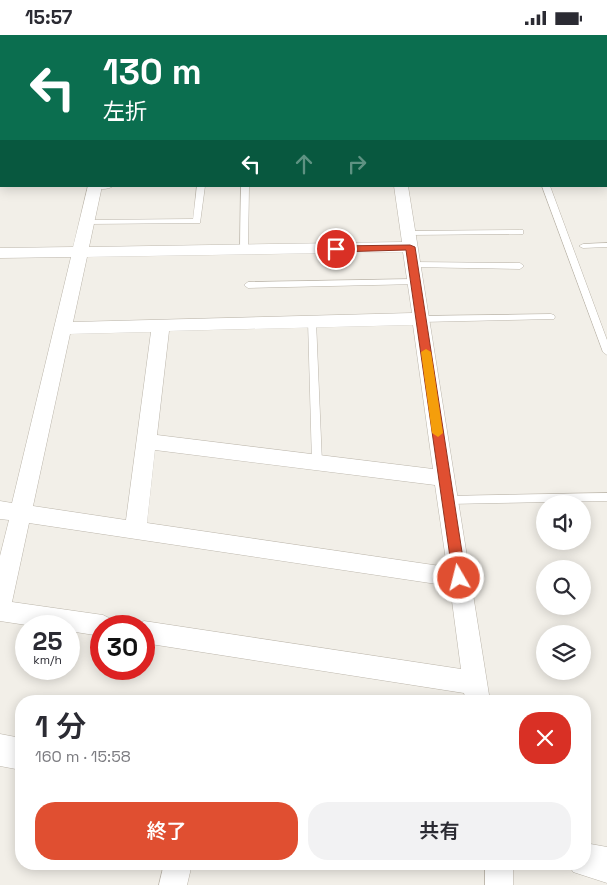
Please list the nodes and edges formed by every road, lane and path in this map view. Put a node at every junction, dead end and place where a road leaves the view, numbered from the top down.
1 (95, 187) edge
2 (201, 187) edge
3 (245, 187) edge
4 (401, 187) edge
5 (546, 187) edge
6 (87, 222) junction
7 (520, 232) dead end
8 (607, 245) edge
9 (583, 246) dead end
10 (244, 250) junction
11 (0, 253) edge
12 (80, 253) junction
13 (411, 257) junction
14 (520, 266) dead end
15 (248, 285) dead end
16 (551, 317) dead end
17 (421, 319) junction
18 (312, 321) junction
19 (161, 325) junction
20 (63, 328) junction
21 (607, 352) edge
22 (146, 441) junction
23 (317, 463) junction
24 (445, 478) junction
25 (607, 497) edge
26 (448, 500) junction
27 (10, 512) edge
28 (135, 531) junction
29 (459, 578) junction
30 (0, 604) edge
31 (0, 611) edge
32 (90, 624) edge
33 (155, 635) edge
34 (477, 692) edge
35 (0, 750) edge
36 (15, 753) edge
37 (591, 861) edge
38 (607, 865) edge
39 (177, 870) edge
40 (499, 870) edge
41 (173, 885) edge
42 (500, 885) edge

1 - 6 street
2 - 6 lane
3 - 10 lane
4 - 13 street
5 - 21 lane
6 - 12 street
7 - 13 lane
8 - 9 lane
10 - 12 street
10 - 13 street
11 - 12 street
12 - 20 street
13 - 14 lane
13 - 15 lane
13 - 17 street
16 - 17 lane
17 - 18 street
17 - 24 street
18 - 19 street
18 - 23 lane
19 - 20 street
19 - 22 street
20 - 27 street
22 - 23 street
22 - 28 street
23 - 24 street
24 - 26 street
25 - 26 lane
26 - 29 street
27 - 28 street
27 - 30 street
28 - 29 street
29 - 34 street
31 - 32 street
33 - 34 street
35 - 36 street
37 - 38 street
39 - 41 street
40 - 42 street

